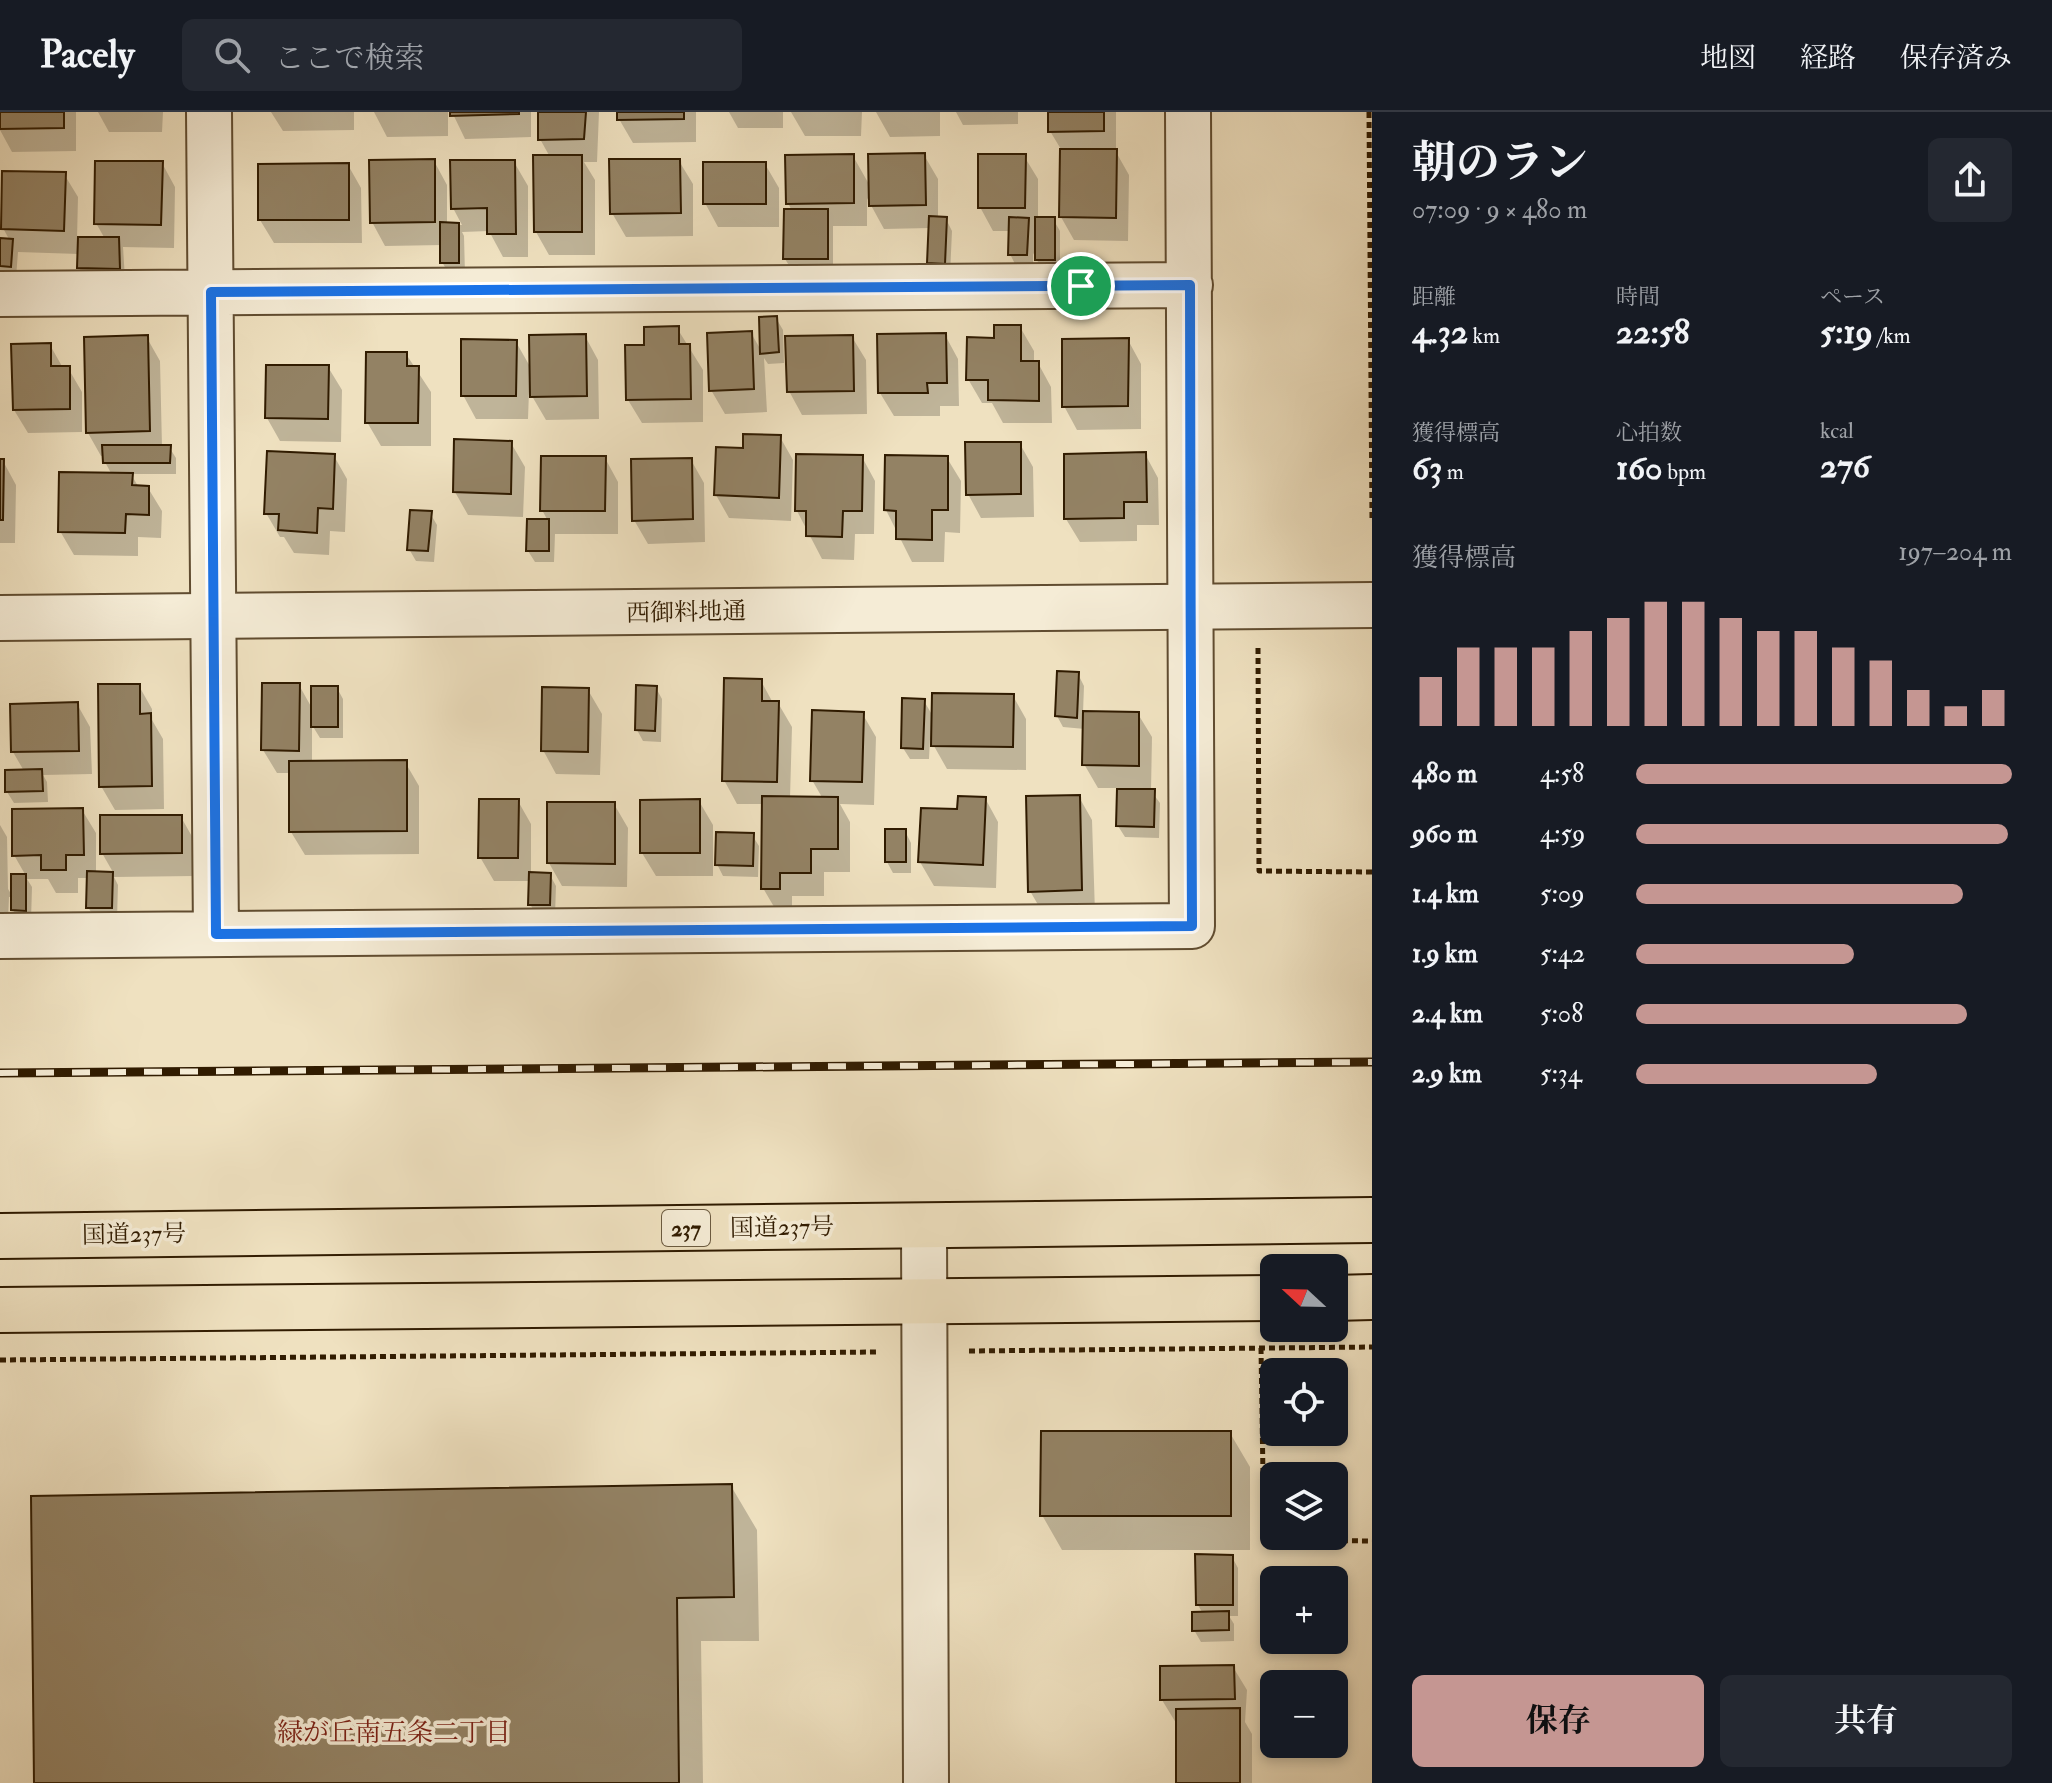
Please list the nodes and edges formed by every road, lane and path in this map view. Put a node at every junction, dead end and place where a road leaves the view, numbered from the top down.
1 (209, 112) edge
2 (1188, 112) edge
3 (1369, 112) edge
4 (1190, 285) junction
5 (211, 292) junction
6 (0, 294) edge
7 (1372, 522) edge
8 (1372, 605) edge
9 (1189, 607) junction
10 (213, 616) junction
11 (0, 618) edge
12 (1258, 639) dead end
13 (1372, 872) edge
14 (216, 934) junction
15 (0, 936) edge
16 (1372, 1220) edge
17 (924, 1226) junction
18 (0, 1236) edge
19 (1372, 1297) edge
20 (1260, 1298) edge
21 (1348, 1298) edge
22 (923, 1302) junction
23 (0, 1310) edge
24 (1372, 1347) edge
25 (1261, 1348) junction
26 (923, 1351) junction
27 (0, 1360) edge
28 (1372, 1541) edge
29 (926, 1783) edge

1 - 5 street
2 - 4 street
3 - 7 path
4 - 5 street
4 - 9 street
5 - 6 street
5 - 10 street
8 - 9 street, 西御料地通
9 - 10 street, 西御料地通
9 - 14 street
10 - 11 street, 西御料地通
10 - 14 street
12 - 13 path
14 - 15 street
16 - 17 highway, 国道237号 / 237
17 - 18 highway, 国道237号 / 237
17 - 22 street
19 - 21 highway
20 - 22 highway
22 - 23 highway
22 - 26 street
24 - 25 path
25 - 26 path
25 - 28 path
26 - 27 path
26 - 29 street

